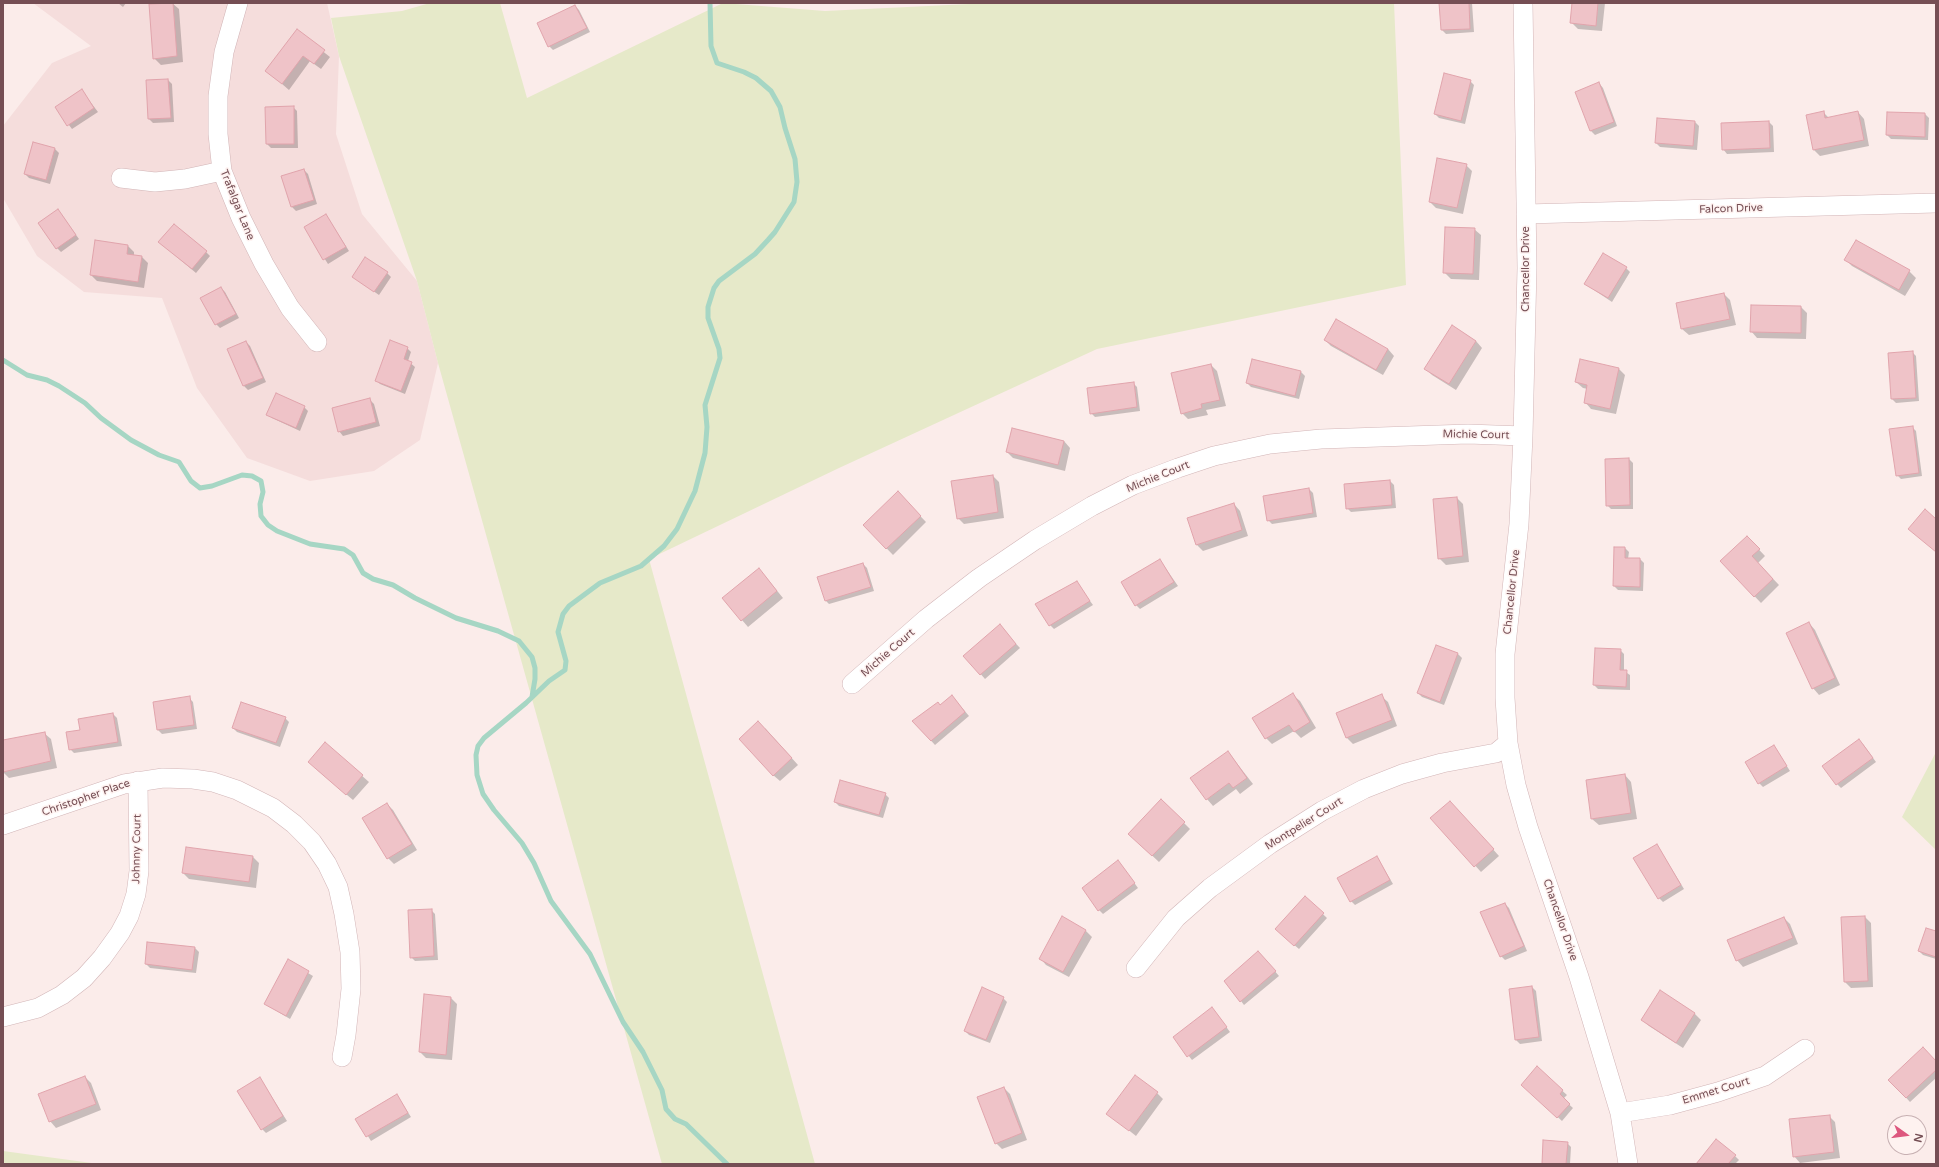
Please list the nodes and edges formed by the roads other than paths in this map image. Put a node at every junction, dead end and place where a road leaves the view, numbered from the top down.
1 (238, 3) edge
2 (1523, 3) edge
3 (222, 171) junction
4 (121, 178) dead end
5 (1936, 203) edge
6 (1526, 214) junction
7 (317, 342) dead end
8 (1523, 436) junction
9 (852, 684) dead end
10 (1508, 743) junction
11 (138, 781) junction
12 (3, 825) edge
13 (1136, 968) dead end
14 (3, 1017) edge
15 (1805, 1049) dead end
16 (342, 1057) dead end
17 (1620, 1113) junction
18 (1628, 1164) edge

1 - 3 street, Trafalgar Lane
2 - 6 street, Chancellor Drive
3 - 4 street
3 - 7 street, Trafalgar Lane
5 - 6 street, Falcon Drive
6 - 8 street, Chancellor Drive
8 - 9 street, Michie Court
8 - 10 street, Chancellor Drive
10 - 13 street, Montpelier Court
10 - 17 street, Chancellor Drive
11 - 12 street, Christopher Place
11 - 14 street, Johnny Court
11 - 16 street, Christopher Place
15 - 17 street, Emmet Court
17 - 18 street, Chancellor Drive

